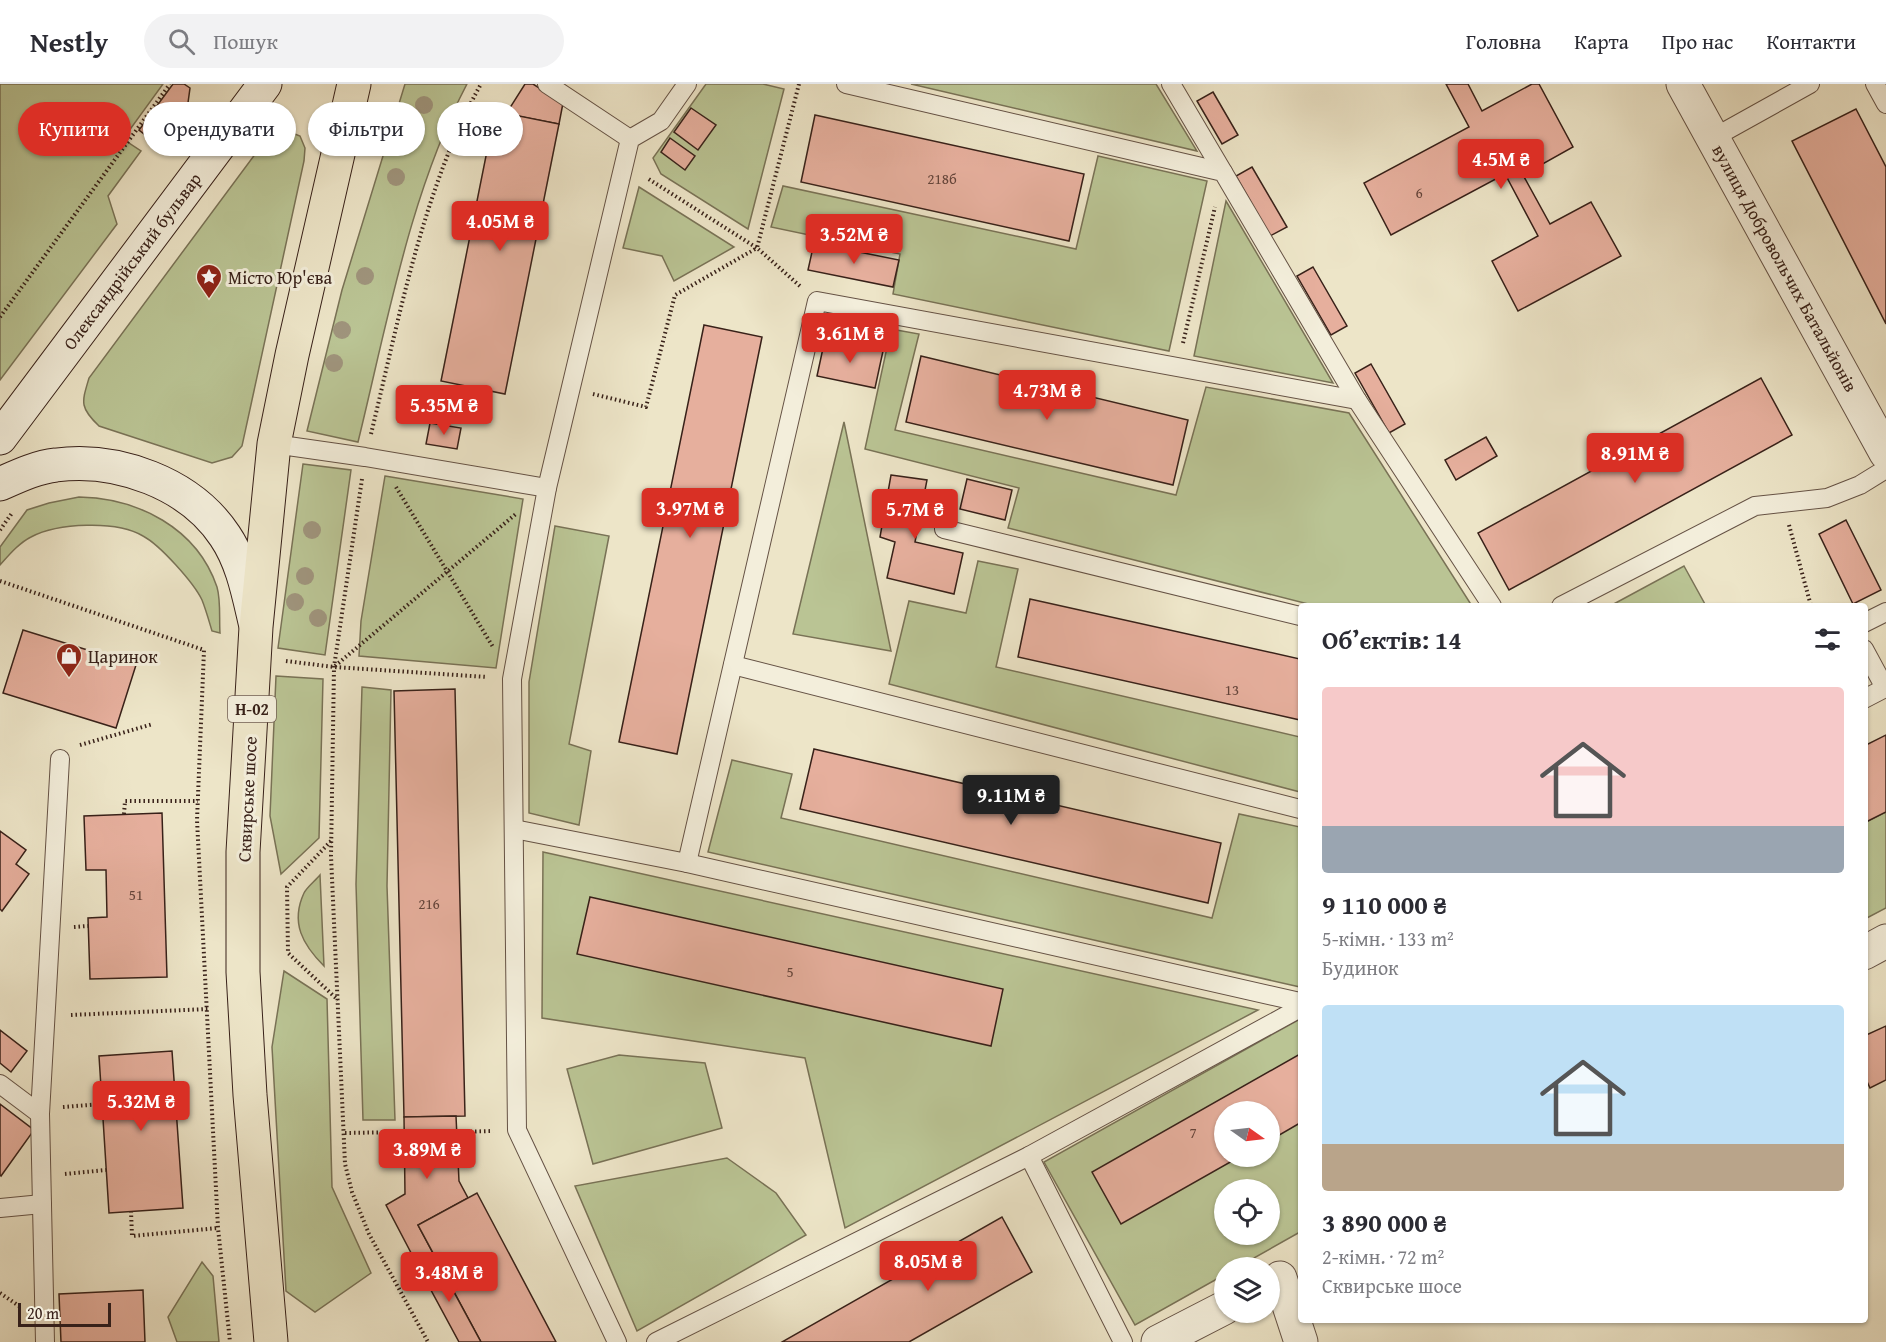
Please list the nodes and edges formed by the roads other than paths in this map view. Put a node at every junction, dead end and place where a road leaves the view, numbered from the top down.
1 (265, 84) edge
2 (354, 84) edge
3 (547, 84) edge
4 (687, 84) edge
5 (846, 84) edge
6 (1171, 84) edge
7 (1683, 84) edge
8 (1810, 84) edge
9 (1875, 84) edge
10 (1886, 104) edge
11 (1713, 138) junction
12 (630, 139) junction
13 (1223, 172) junction
14 (1357, 400) junction
15 (0, 438) edge
16 (1883, 441) edge
17 (274, 444) junction
18 (1886, 469) edge
19 (0, 484) edge
20 (547, 488) junction
21 (944, 529) dead end
22 (1490, 603) edge
23 (1567, 603) edge
24 (1886, 612) edge
25 (1298, 616) edge
26 (1868, 621) edge
27 (256, 627) junction
28 (1868, 656) edge
29 (733, 665) junction
30 (1868, 697) edge
31 (60, 759) road end
32 (1298, 808) edge
33 (514, 829) junction
34 (687, 863) junction
35 (1886, 942) edge
36 (1868, 951) edge
37 (1298, 1002) edge
38 (1298, 1009) edge
39 (0, 1084) edge
40 (41, 1112) junction
41 (1029, 1156) junction
42 (42, 1204) junction
43 (0, 1208) edge
44 (1283, 1276) edge
45 (1214, 1313) edge
46 (45, 1342) edge
47 (271, 1342) edge
48 (616, 1342) edge
49 (656, 1342) edge
50 (1123, 1342) edge
51 (1158, 1342) edge
52 (1301, 1342) edge

1 - 15 main road, Олександрійський бульвар
2 - 17 main road, Сквирське шосе / Н-02
3 - 12 lane
4 - 12 lane
5 - 13 lane
6 - 13 lane
7 - 11 main road, вулиця Добровольчих Батальйонів
8 - 11 lane
9 - 10 lane
11 - 16 main road, вулиця Добровольчих Батальйонів
12 - 20 lane
13 - 14 lane
14 - 22 lane
14 - 29 lane
17 - 20 lane
17 - 27 main road, Сквирське шосе / Н-02
18 - 23 lane
19 - 27 main road
20 - 33 lane
21 - 25 lane
24 - 26 lane
27 - 47 main road, Сквирське шосе / Н-02
28 - 30 lane
29 - 32 lane
29 - 34 lane
31 - 40 lane
33 - 34 lane
33 - 48 lane
34 - 37 lane
35 - 36 main road
38 - 41 lane
39 - 40 lane
40 - 42 lane
41 - 49 lane
41 - 50 lane
42 - 43 lane
42 - 46 lane
44 - 52 main road
45 - 51 main road

